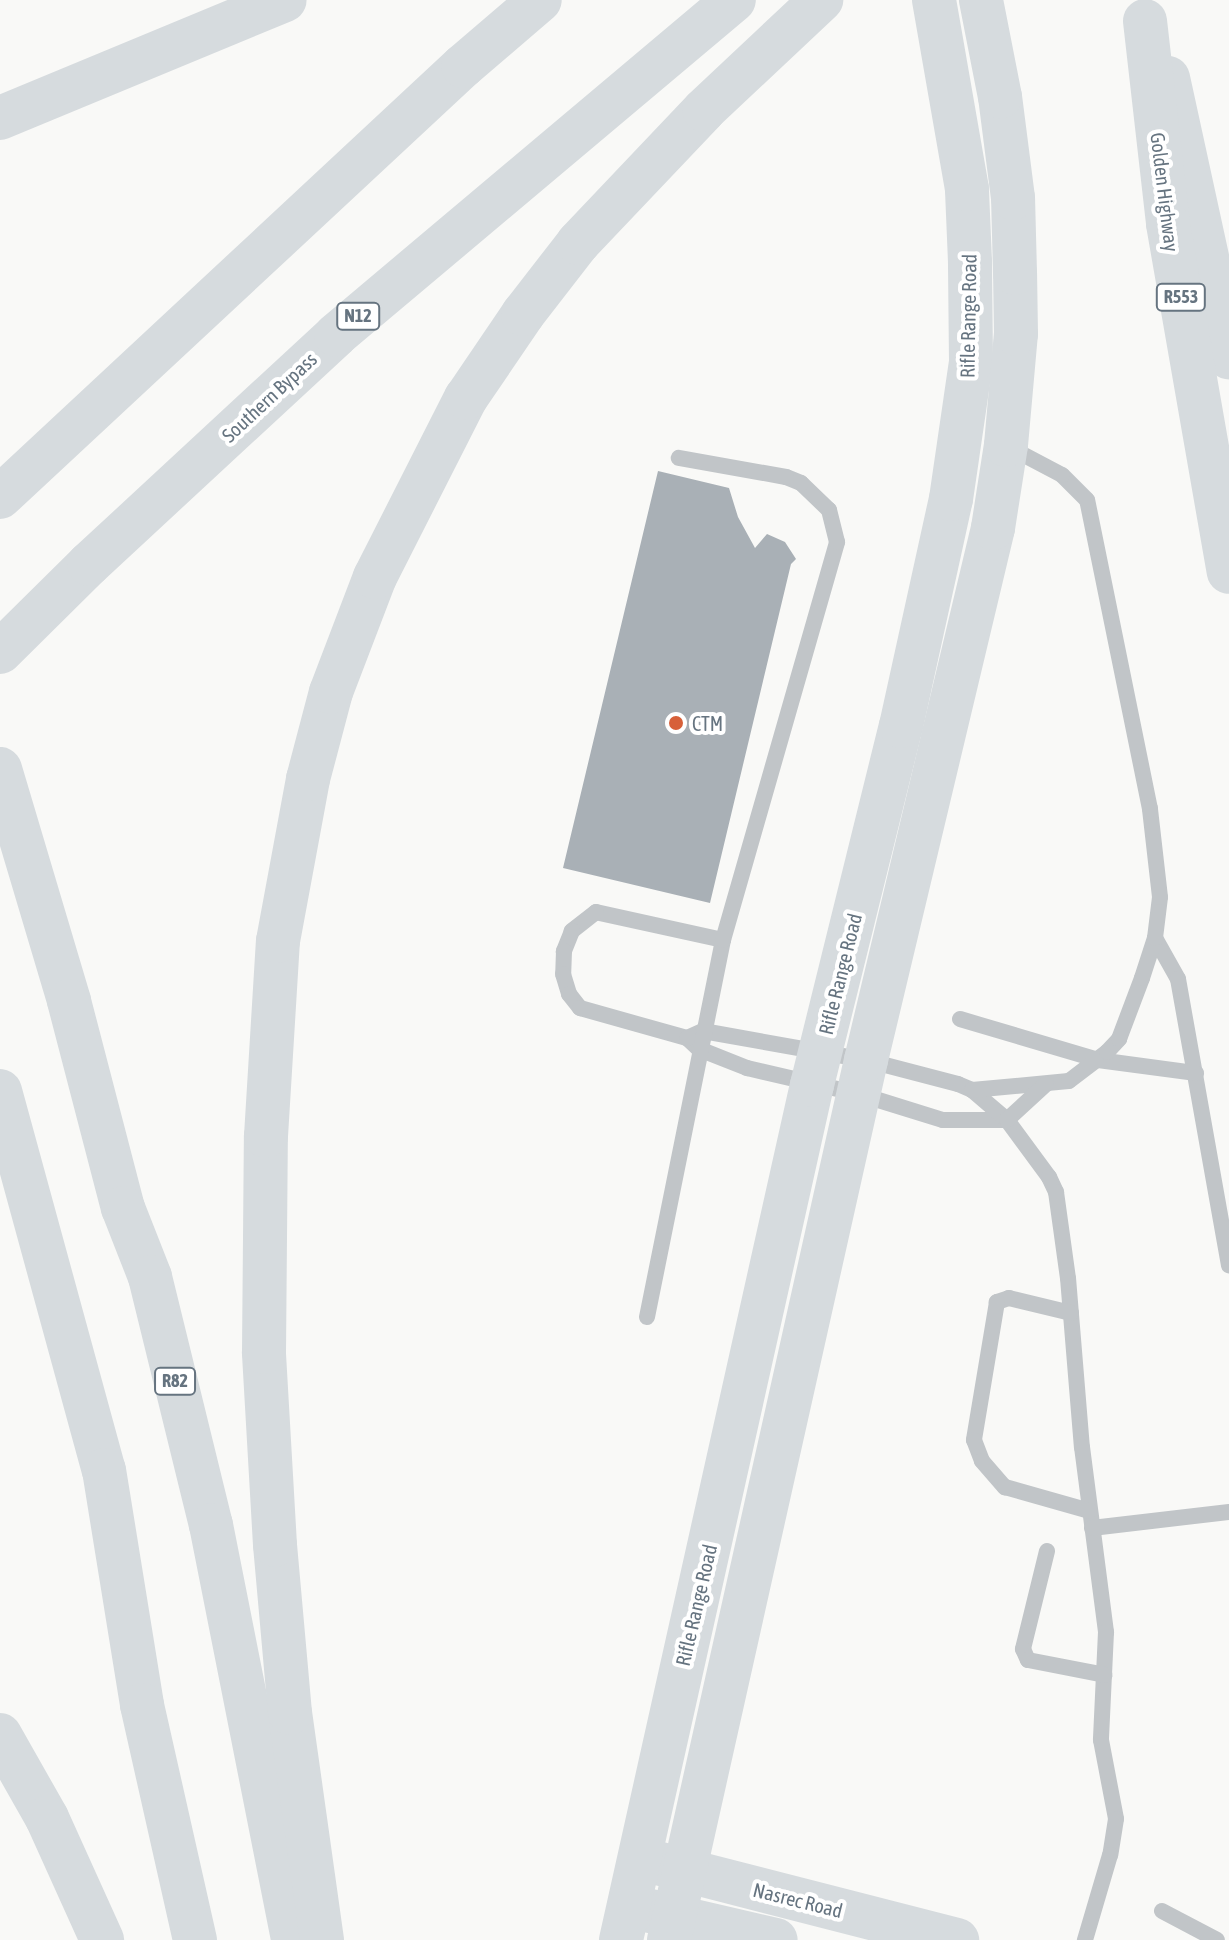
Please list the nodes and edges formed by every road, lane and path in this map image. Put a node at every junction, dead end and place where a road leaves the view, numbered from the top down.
1 (285, 0) edge
2 (540, 0) edge
3 (734, 0) edge
4 (821, 0) edge
5 (934, 0) edge
6 (981, 0) edge
7 (1144, 10) edge
8 (0, 118) edge
9 (1229, 357) edge
10 (1006, 445) junction
11 (679, 458) dead end
12 (0, 497) edge
13 (1229, 572) edge
14 (0, 652) edge
15 (0, 769) edge
16 (1155, 938) junction
17 (723, 940) junction
18 (960, 1019) dead end
19 (696, 1039) junction
20 (1098, 1060) junction
21 (817, 1068) junction
22 (1196, 1073) junction
23 (863, 1077) junction
24 (1046, 1084) junction
25 (972, 1090) junction
26 (0, 1091) edge
27 (1007, 1120) junction
28 (1229, 1266) edge
29 (1071, 1313) junction
30 (647, 1317) dead end
31 (1090, 1511) junction
32 (1229, 1512) edge
33 (1092, 1528) junction
34 (1047, 1551) dead end
35 (1105, 1675) junction
36 (0, 1735) edge
37 (703, 1796) junction
38 (640, 1858) junction
39 (686, 1873) junction
40 (766, 1892) junction
41 (1162, 1911) dead end
42 (625, 1924) edge
43 (672, 1928) edge
44 (102, 1940) edge
45 (195, 1940) edge
46 (293, 1940) edge
47 (322, 1940) edge
48 (774, 1940) edge
49 (957, 1940) edge
50 (1085, 1940) edge
51 (1217, 1940) edge

1 - 8 main road
2 - 12 main road
3 - 14 main road, Southern Bypass / N12
4 - 47 main road
5 - 21 main road, Rifle Range Road
6 - 10 main road
7 - 9 main road
7 - 13 main road, Golden Highway / R553
10 - 16 lane
10 - 23 main road
11 - 17 lane
15 - 46 main road, R82
16 - 20 lane
16 - 22 lane
17 - 19 lane
17 - 19 lane
18 - 20 lane
19 - 21 lane
19 - 21 lane
19 - 30 lane
20 - 22 lane
20 - 24 lane
21 - 23 lane
21 - 23 lane
21 - 38 main road, Rifle Range Road
22 - 28 lane
23 - 25 lane
23 - 27 lane
23 - 37 main road
24 - 25 lane
24 - 27 lane
25 - 27 lane
26 - 45 main road
27 - 29 lane
29 - 31 lane
29 - 31 lane
31 - 33 lane
32 - 33 lane
33 - 35 lane
34 - 35 lane
35 - 50 lane
36 - 44 main road
37 - 39 main road
37 - 40 main road
38 - 39 main road, Nasrec Road
38 - 42 main road, Rifle Range Road
39 - 40 main road, Nasrec Road
39 - 43 main road
40 - 49 main road, Nasrec Road
41 - 51 lane
42 - 43 main road
43 - 48 main road

